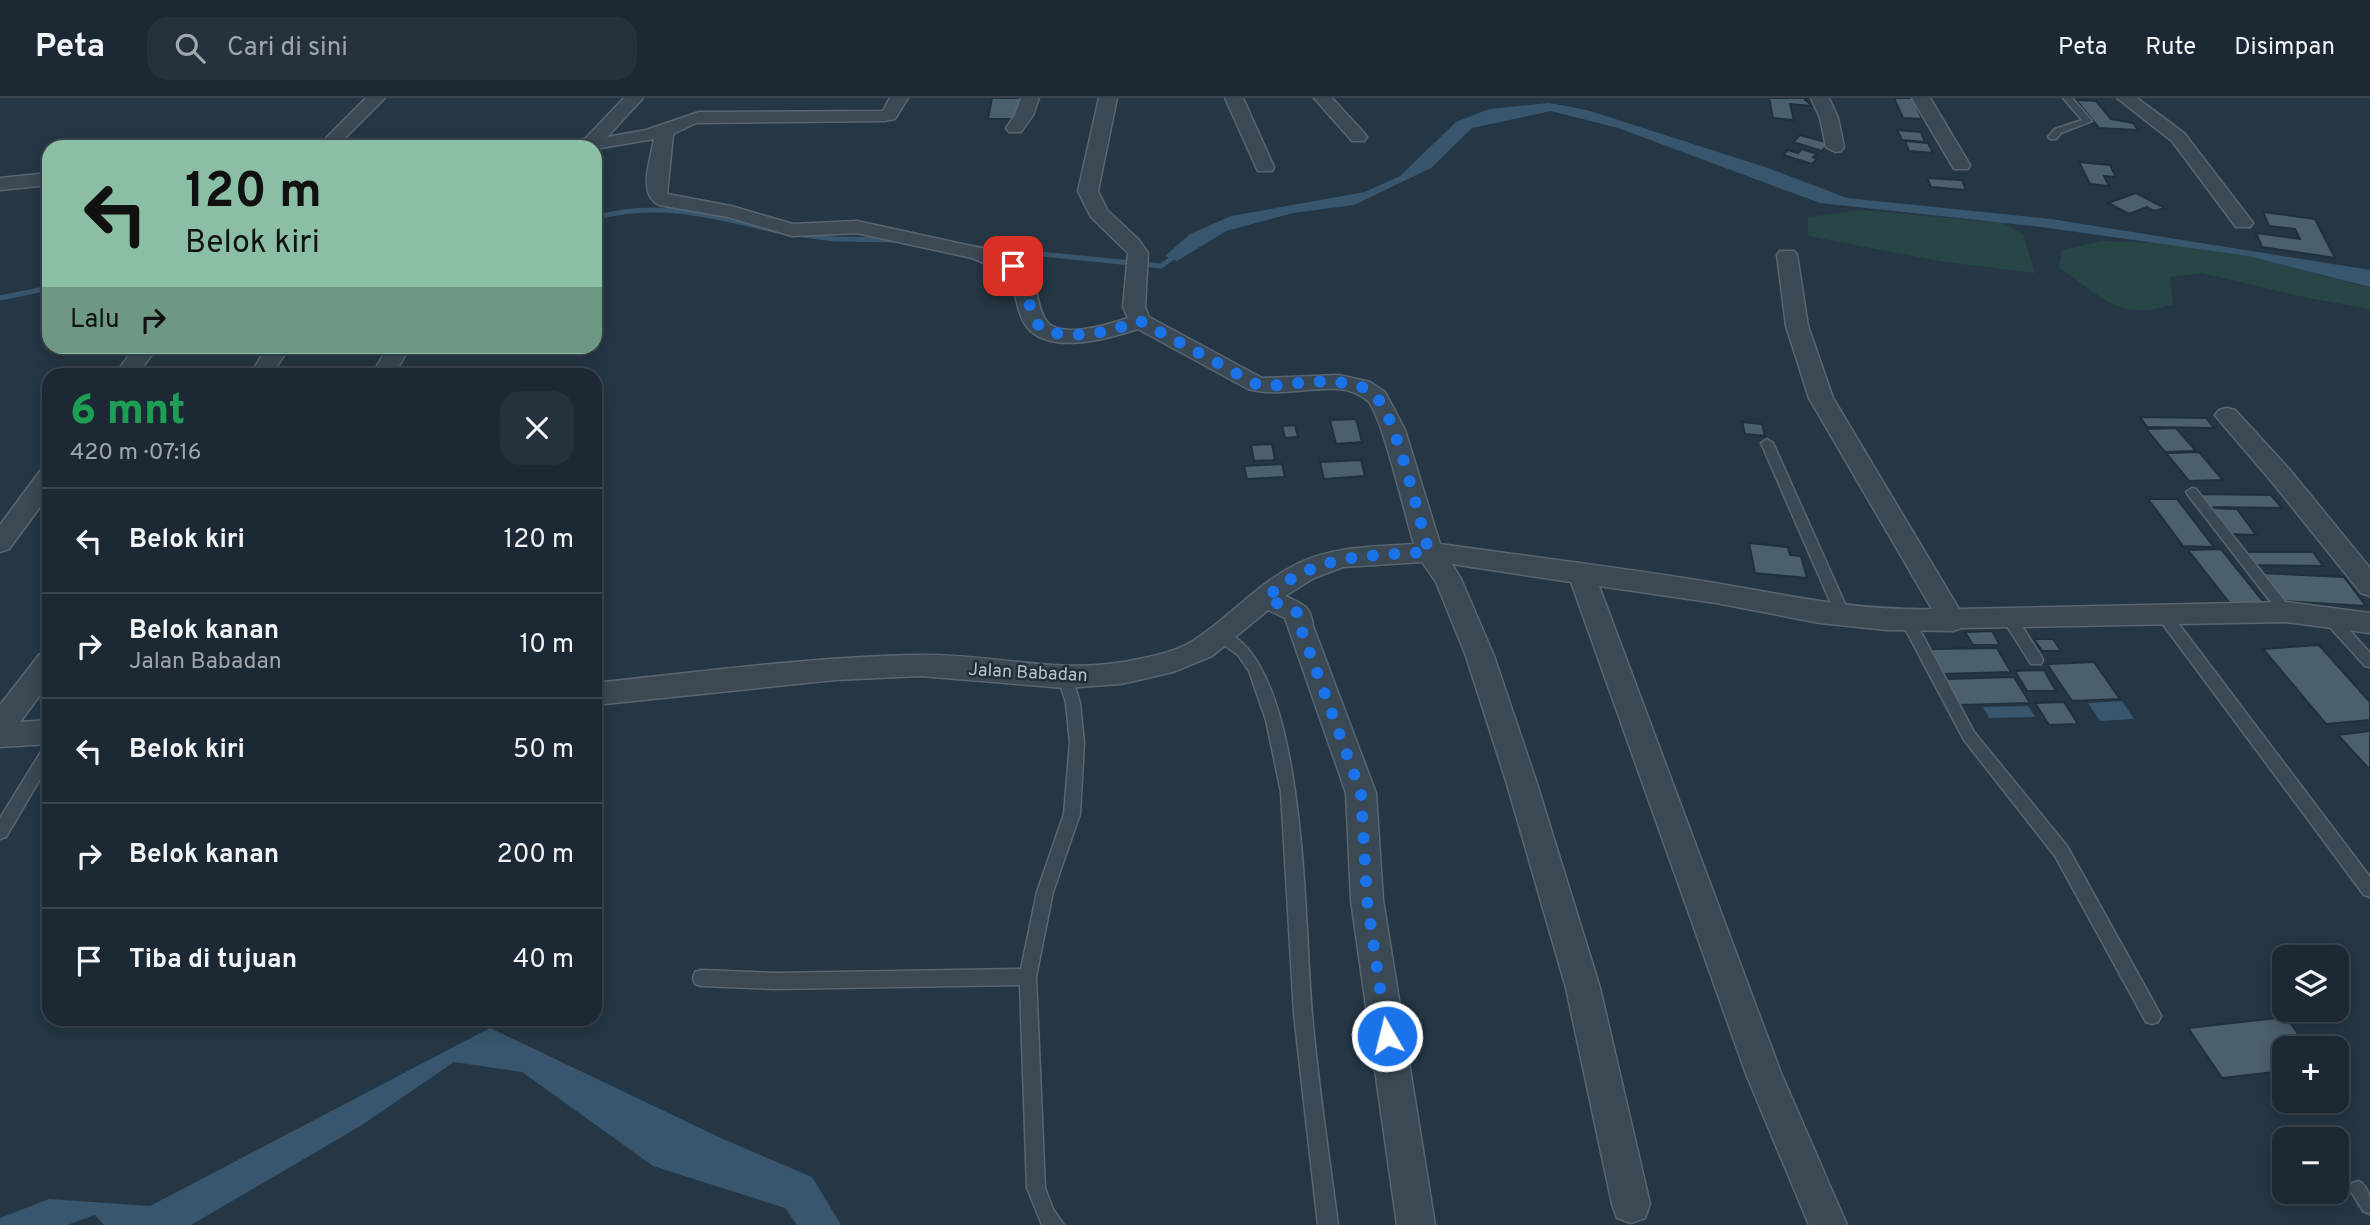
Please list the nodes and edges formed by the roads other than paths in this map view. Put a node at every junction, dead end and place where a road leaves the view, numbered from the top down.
1 (376, 98) edge
2 (634, 98) edge
3 (694, 98) edge
4 (899, 98) edge
5 (1030, 98) edge
6 (1108, 98) edge
7 (1234, 98) edge
8 (1323, 98) edge
9 (1821, 98) edge
10 (1921, 98) edge
11 (2067, 98) edge
12 (2126, 98) edge
13 (684, 120) junction
14 (1015, 128) dead end
15 (664, 131) junction
16 (1358, 137) dead end
17 (2053, 137) dead end
18 (333, 140) edge
19 (595, 140) edge
20 (602, 143) edge
21 (1835, 147) dead end
22 (1961, 165) dead end
23 (1265, 167) dead end
24 (42, 180) edge
25 (0, 184) edge
26 (2243, 223) dead end
27 (1787, 255) dead end
28 (1140, 321) junction
29 (141, 354) edge
30 (130, 368) edge
31 (2227, 415) dead end
32 (1767, 443) dead end
33 (42, 486) edge
34 (2192, 492) dead end
35 (0, 543) edge
36 (1429, 552) junction
37 (1582, 576) junction
38 (2370, 586) edge
39 (1266, 598) junction
40 (2286, 612) junction
41 (1843, 615) junction
42 (2164, 615) junction
43 (2010, 619) junction
44 (2331, 619) junction
45 (1908, 621) junction
46 (1953, 621) junction
47 (2370, 623) edge
48 (1221, 635) junction
49 (2036, 660) dead end
50 (2370, 662) edge
51 (42, 671) edge
52 (1065, 677) junction
53 (602, 693) edge
54 (0, 727) edge
55 (42, 732) edge
56 (0, 735) edge
57 (42, 763) edge
58 (0, 832) edge
59 (2370, 890) edge
60 (1028, 977) junction
61 (701, 978) dead end
62 (2152, 1016) dead end
63 (1631, 1205) dead end
64 (1054, 1225) edge
65 (1328, 1225) edge
66 (1416, 1225) edge
67 (1828, 1225) edge

1 - 18 street
2 - 19 street
3 - 13 street
4 - 13 street
5 - 14 street
6 - 28 street
7 - 23 street
8 - 16 street
9 - 21 street
10 - 22 street
11 - 17 lane
12 - 26 street
13 - 15 street
15 - 20 street
15 - 28 street
24 - 25 street
27 - 46 street
28 - 36 street
29 - 30 street
31 - 38 street
32 - 41 lane
33 - 35 street
34 - 40 lane
36 - 37 street, Jalan Babadan
36 - 39 street, Jalan Babadan
36 - 63 street
37 - 41 street, Jalan Babadan
37 - 67 street
39 - 48 street, Jalan Babadan
39 - 66 street
40 - 42 street, Jalan Babadan
40 - 44 street, Jalan Babadan
41 - 45 street, Jalan Babadan
42 - 43 street, Jalan Babadan
42 - 59 lane
43 - 46 street, Jalan Babadan
43 - 49 lane
44 - 47 street, Jalan Babadan
44 - 50 lane
45 - 46 street, Jalan Babadan
45 - 62 lane
48 - 52 street, Jalan Babadan
48 - 65 lane
51 - 54 street
52 - 53 street, Jalan Babadan
52 - 60 lane
55 - 56 street
57 - 58 lane
60 - 61 lane
60 - 64 lane

